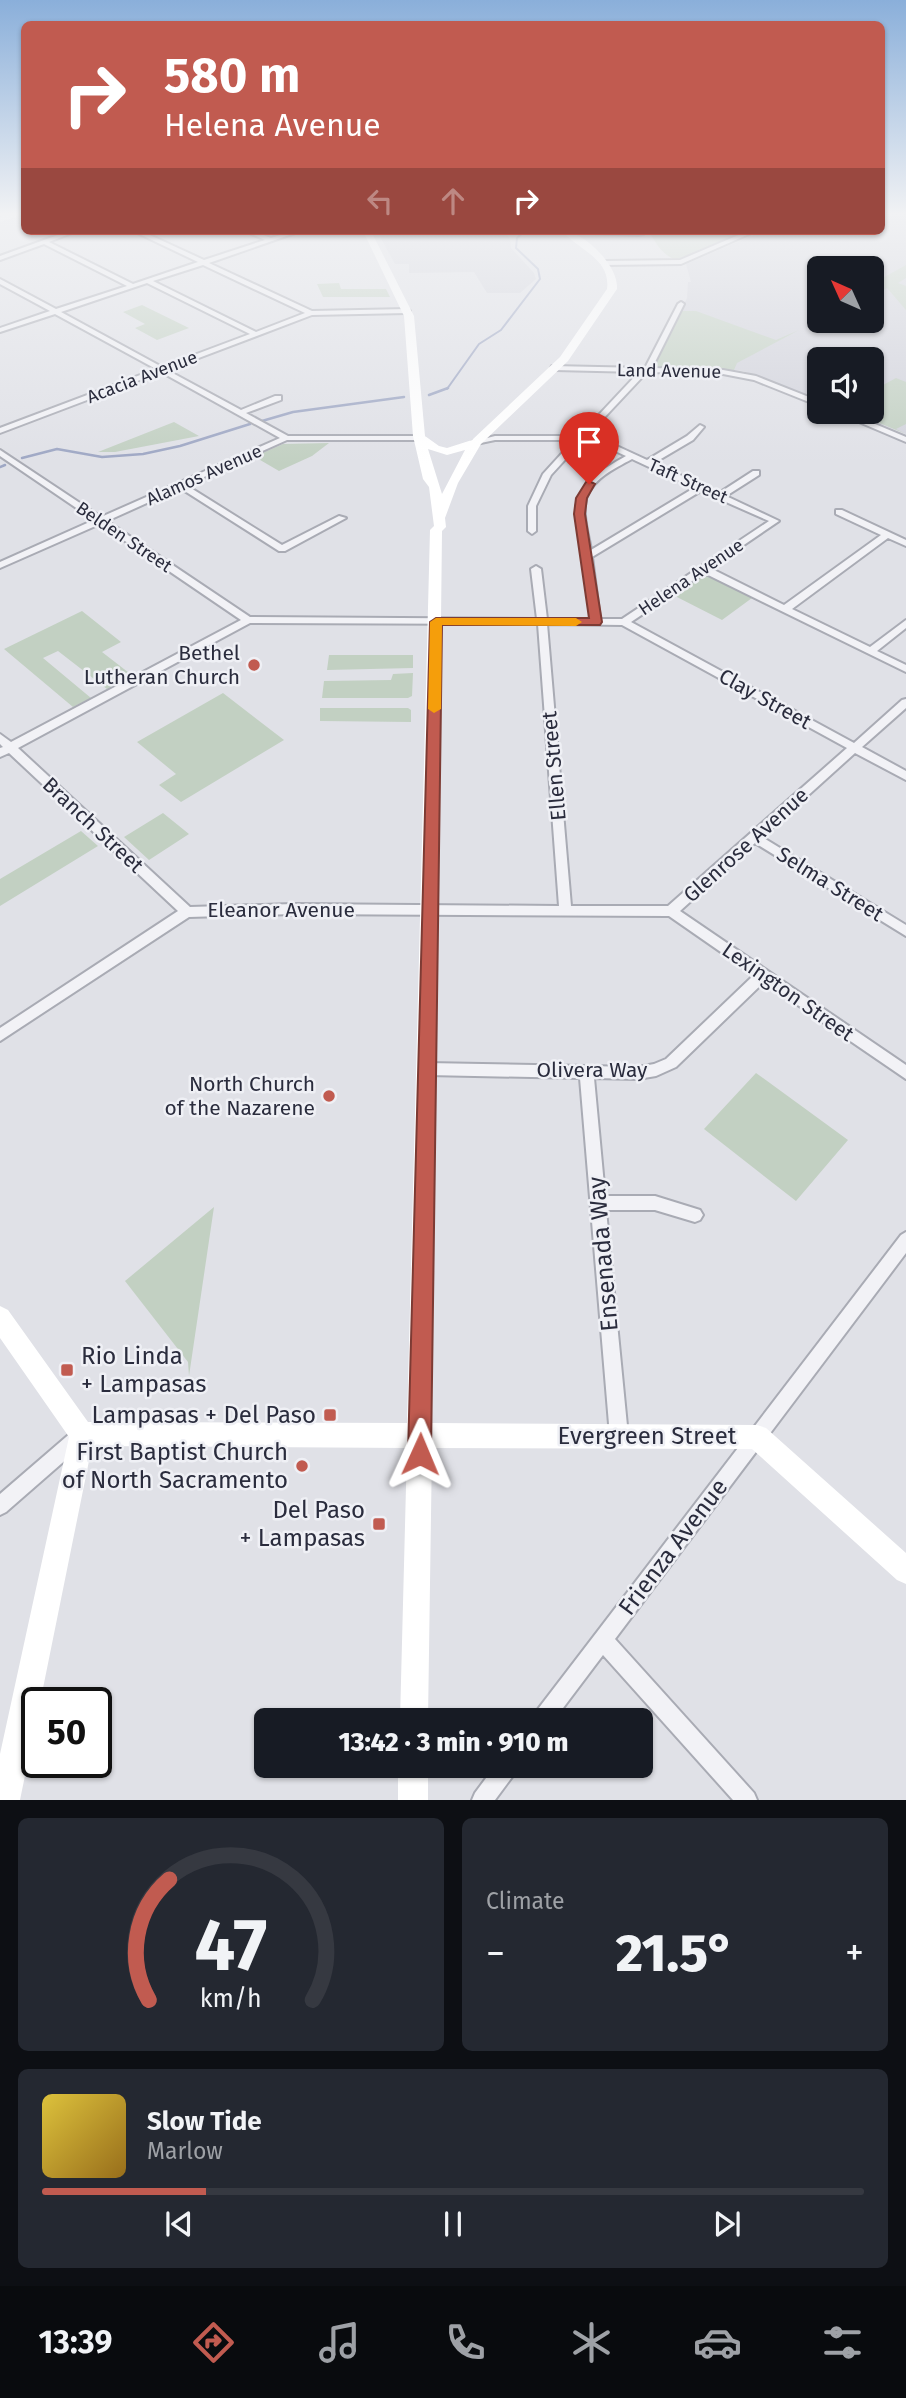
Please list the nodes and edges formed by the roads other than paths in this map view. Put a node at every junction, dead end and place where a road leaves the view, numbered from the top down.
1 (27, 296) edge
2 (103, 296) edge
3 (178, 296) edge
4 (275, 296) edge
5 (400, 296) edge
6 (607, 296) edge
7 (681, 304) dead end
8 (407, 311) junction
9 (56, 312) junction
10 (311, 313) junction
11 (0, 330) edge
12 (255, 334) junction
13 (555, 368) junction
14 (159, 370) junction
15 (646, 370) junction
16 (278, 398) dead end
17 (807, 399) edge
18 (240, 412) junction
19 (869, 424) edge
20 (700, 427) dead end
21 (0, 431) edge
22 (286, 438) junction
23 (420, 438) junction
24 (581, 438) junction
25 (906, 439) edge
26 (476, 442) junction
27 (0, 452) edge
28 (632, 456) junction
29 (648, 463) junction
30 (458, 471) junction
31 (756, 472) dead end
32 (430, 482) junction
33 (180, 485) junction
34 (701, 487) junction
35 (720, 496) junction
36 (839, 512) dead end
37 (342, 518) dead end
38 (775, 520) joint
39 (100, 521) junction
40 (438, 525) junction
41 (532, 531) dead end
42 (887, 534) junction
43 (906, 543) edge
44 (586, 557) junction
45 (3, 561) edge
46 (702, 568) junction
47 (536, 569) dead end
48 (785, 610) junction
49 (248, 620) junction
50 (436, 622) junction
51 (542, 622) junction
52 (596, 622) junction
53 (624, 622) junction
54 (906, 622) edge
55 (870, 652) junction
56 (906, 669) edge
57 (906, 702) edge
58 (0, 738) edge
59 (855, 748) junction
60 (5, 750) edge
61 (906, 776) edge
62 (754, 837) junction
63 (430, 910) junction
64 (565, 910) junction
65 (671, 911) junction
66 (187, 912) junction
67 (906, 931) edge
68 (762, 975) junction
69 (0, 1035) edge
70 (427, 1069) junction
71 (586, 1072) junction
72 (906, 1073) edge
73 (598, 1203) junction
74 (695, 1215) dead end
75 (906, 1240) edge
76 (0, 1318) edge
77 (82, 1434) junction
78 (420, 1435) junction
79 (620, 1436) junction
80 (757, 1437) junction
81 (0, 1506) edge
82 (906, 1571) edge
83 (603, 1640) junction
84 (414, 1708) edge
85 (551, 1708) edge
86 (413, 1778) edge
87 (499, 1778) edge
88 (5, 1800) edge
89 (412, 1800) edge
90 (482, 1800) edge
91 (747, 1800) edge

1 - 9 street
2 - 9 street
3 - 12 street
4 - 10 street
5 - 8 main road
6 - 13 main road
7 - 15 street
8 - 10 street, Acacia Avenue
8 - 23 main road
9 - 11 street
9 - 14 street
10 - 12 street, Acacia Avenue
12 - 14 street, Acacia Avenue
13 - 15 street, Land Avenue
13 - 26 main road
14 - 18 street
14 - 21 street, Acacia Avenue
15 - 17 street, Land Avenue
15 - 24 street
16 - 18 street
18 - 22 street
19 - 25 street
20 - 29 street
22 - 23 street, Alamos Avenue
22 - 33 street, Alamos Avenue
23 - 26 main road
23 - 32 main road
24 - 26 street, Taft Street
24 - 28 street, Taft Street
24 - 41 street
26 - 30 main road
26 - 32 main road
27 - 39 street, Belden Street
28 - 29 street, Taft Street
28 - 44 street
29 - 34 street, Taft Street
30 - 32 main road
30 - 40 main road
31 - 35 street
32 - 40 main road
33 - 37 street
33 - 39 street, Alamos Avenue
34 - 35 street, Taft Street
34 - 44 street
35 - 38 street, Taft Street
36 - 42 street
38 - 46 street, Helena Avenue
39 - 45 street, Alamos Avenue
39 - 49 street, Belden Street
40 - 50 main road
42 - 43 street
42 - 48 street
44 - 52 street
46 - 48 street
46 - 53 street, Helena Avenue
47 - 51 street
48 - 55 street
49 - 50 street, Helena Avenue
49 - 60 street
50 - 51 street, Helena Avenue
50 - 63 main road
51 - 52 street, Helena Avenue
51 - 64 street, Ellen Street
52 - 53 street, Helena Avenue
53 - 59 street, Clay Street
54 - 55 street
55 - 56 street
57 - 59 street, Glenrose Avenue
58 - 60 street, Branch Street
59 - 61 street, Clay Street
59 - 62 street, Glenrose Avenue
60 - 66 street, Branch Street
62 - 65 street, Glenrose Avenue
62 - 67 street, Selma Street
63 - 64 street, Glenrose Avenue
63 - 66 street, Eleanor Avenue
63 - 70 main road
64 - 65 street, Glenrose Avenue
65 - 68 street, Lexington Street
66 - 69 street, Eleanor Avenue
68 - 71 street, Olivera Way
68 - 72 street, Lexington Street
70 - 71 street, Olivera Way
70 - 78 main road
71 - 73 street, Ensenada Way
73 - 74 street
73 - 79 street, Ensenada Way
75 - 80 street, Frienza Avenue
76 - 77 main road
77 - 78 main road, Evergreen Street
77 - 81 street
77 - 88 main road
78 - 79 main road, Evergreen Street
78 - 84 main road
79 - 80 main road, Evergreen Street
80 - 82 main road, Evergreen Street
80 - 83 street, Frienza Avenue
83 - 85 street, Frienza Avenue
83 - 91 street
86 - 89 main road
87 - 90 street

